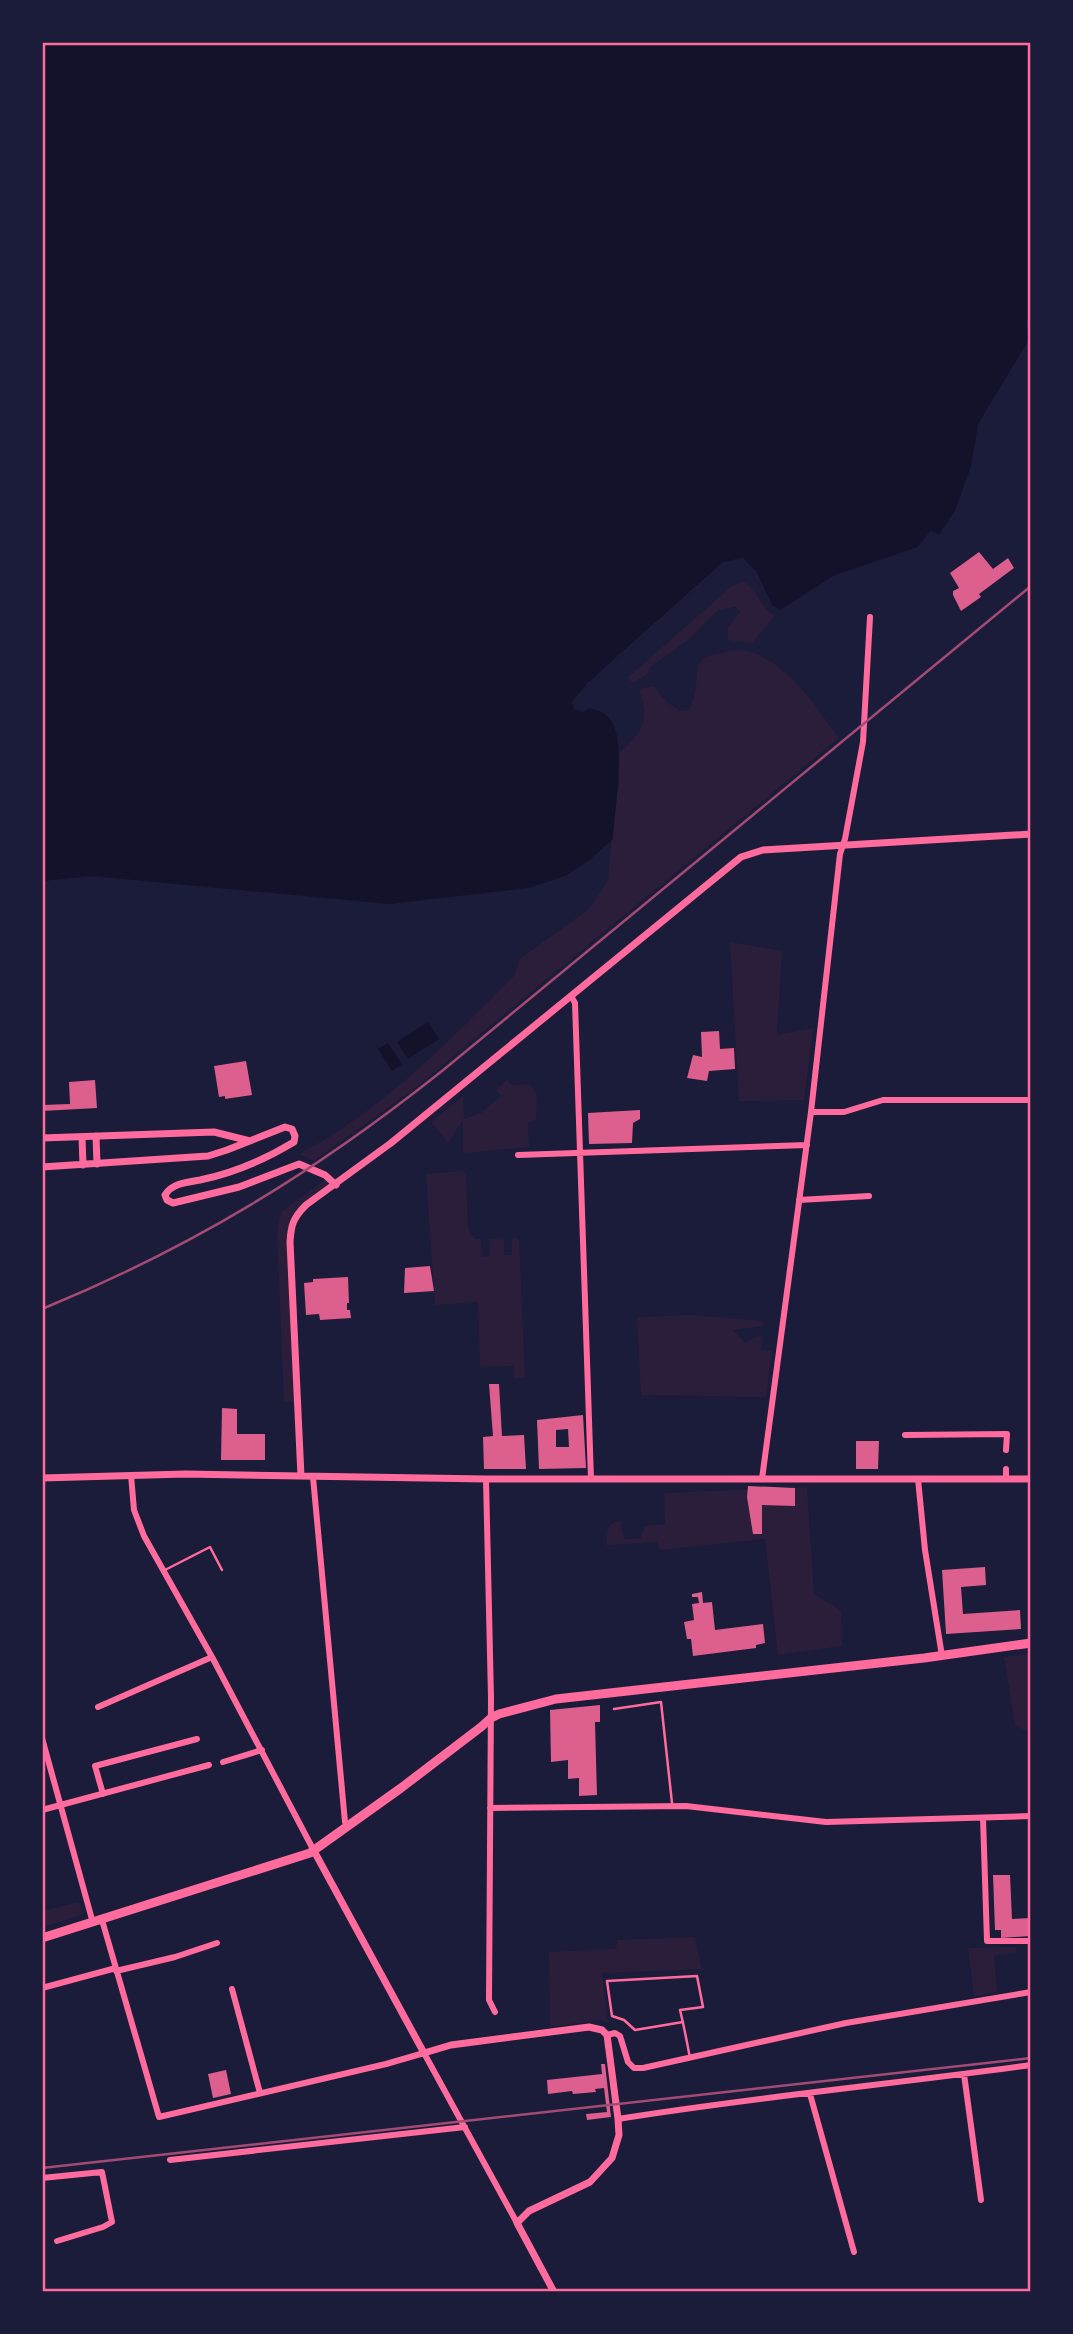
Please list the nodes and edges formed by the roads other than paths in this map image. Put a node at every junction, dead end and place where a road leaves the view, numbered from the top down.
1 (870, 617) dead end
2 (1031, 834) edge
3 (843, 846) junction
4 (571, 996) junction
5 (1031, 1100) edge
6 (811, 1111) junction
7 (96, 1136) junction
8 (82, 1137) junction
9 (42, 1138) edge
10 (250, 1141) junction
11 (807, 1145) junction
12 (581, 1153) junction
13 (518, 1154) dead end
14 (97, 1164) junction
15 (83, 1165) junction
16 (42, 1167) edge
17 (337, 1185) junction
18 (869, 1196) dead end
19 (799, 1200) junction
20 (905, 1435) dead end
21 (1006, 1450) dead end
22 (1006, 1469) dead end
23 (131, 1475) junction
24 (301, 1476) junction
25 (313, 1476) junction
26 (42, 1478) edge
27 (486, 1479) junction
28 (592, 1479) junction
29 (762, 1479) junction
30 (918, 1479) junction
31 (1006, 1479) junction
32 (1031, 1479) edge
33 (222, 1570) dead end
34 (163, 1571) junction
35 (1031, 1643) edge
36 (942, 1656) junction
37 (212, 1657) junction
38 (97, 1707) dead end
39 (614, 1709) dead end
40 (491, 1718) junction
41 (42, 1738) edge
42 (197, 1739) dead end
43 (262, 1751) junction
44 (223, 1762) dead end
45 (209, 1765) dead end
46 (103, 1794) junction
47 (60, 1805) junction
48 (672, 1807) junction
49 (490, 1808) junction
50 (42, 1810) edge
51 (1031, 1816) edge
52 (983, 1818) junction
53 (348, 1827) junction
54 (314, 1851) junction
55 (98, 1922) junction
56 (42, 1938) edge
57 (1031, 1941) edge
58 (217, 1943) dead end
59 (116, 1970) junction
60 (42, 1988) edge
61 (232, 1989) dead end
62 (1031, 1992) edge
63 (495, 2012) dead end
64 (682, 2022) junction
65 (607, 2035) junction
66 (424, 2053) junction
67 (690, 2057) junction
68 (1031, 2065) edge
69 (964, 2074) junction
70 (260, 2093) junction
71 (810, 2094) junction
72 (618, 2119) junction
73 (466, 2127) junction
74 (170, 2160) dead end
75 (42, 2178) edge
76 (981, 2200) dead end
77 (517, 2223) junction
78 (57, 2241) dead end
79 (854, 2252) dead end
80 (554, 2292) edge

1 - 3 street
2 - 3 street
3 - 4 street
3 - 6 street
4 - 12 street
4 - 17 street
5 - 6 street
6 - 11 street
7 - 8 street
7 - 10 street
7 - 14 street
8 - 9 street
8 - 15 street
10 - 14 street
10 - 17 street
11 - 12 street
11 - 19 street
12 - 13 street
12 - 28 street
14 - 15 street
15 - 16 street
17 - 24 street
18 - 19 street
19 - 29 street
20 - 21 street
22 - 31 street
23 - 24 street
23 - 26 street
23 - 34 street
24 - 25 street
25 - 27 street
25 - 53 street
27 - 28 street
27 - 40 street
28 - 29 street
29 - 30 street
30 - 31 street
30 - 36 street
31 - 32 street
33 - 34 lane
34 - 37 street
35 - 36 main road
36 - 40 main road
37 - 38 street
37 - 43 street
39 - 48 lane
40 - 49 street
40 - 53 main road
41 - 47 street
42 - 46 street
43 - 44 street
43 - 54 street
45 - 46 street
46 - 47 street
47 - 50 street
47 - 55 street
48 - 49 street
48 - 52 street
49 - 63 street
51 - 52 street
52 - 57 street
53 - 54 main road
54 - 55 main road
54 - 66 street
55 - 56 main road
55 - 59 street
58 - 59 street
59 - 60 street
59 - 70 street
61 - 70 street
62 - 67 street
64 - 64 lane
64 - 67 lane
65 - 66 street
65 - 67 street
65 - 72 street
66 - 70 street
66 - 73 street
68 - 69 street
69 - 71 street
69 - 76 street
71 - 72 street
71 - 79 street
72 - 77 street
73 - 74 street
73 - 77 street
75 - 78 street
77 - 80 street

